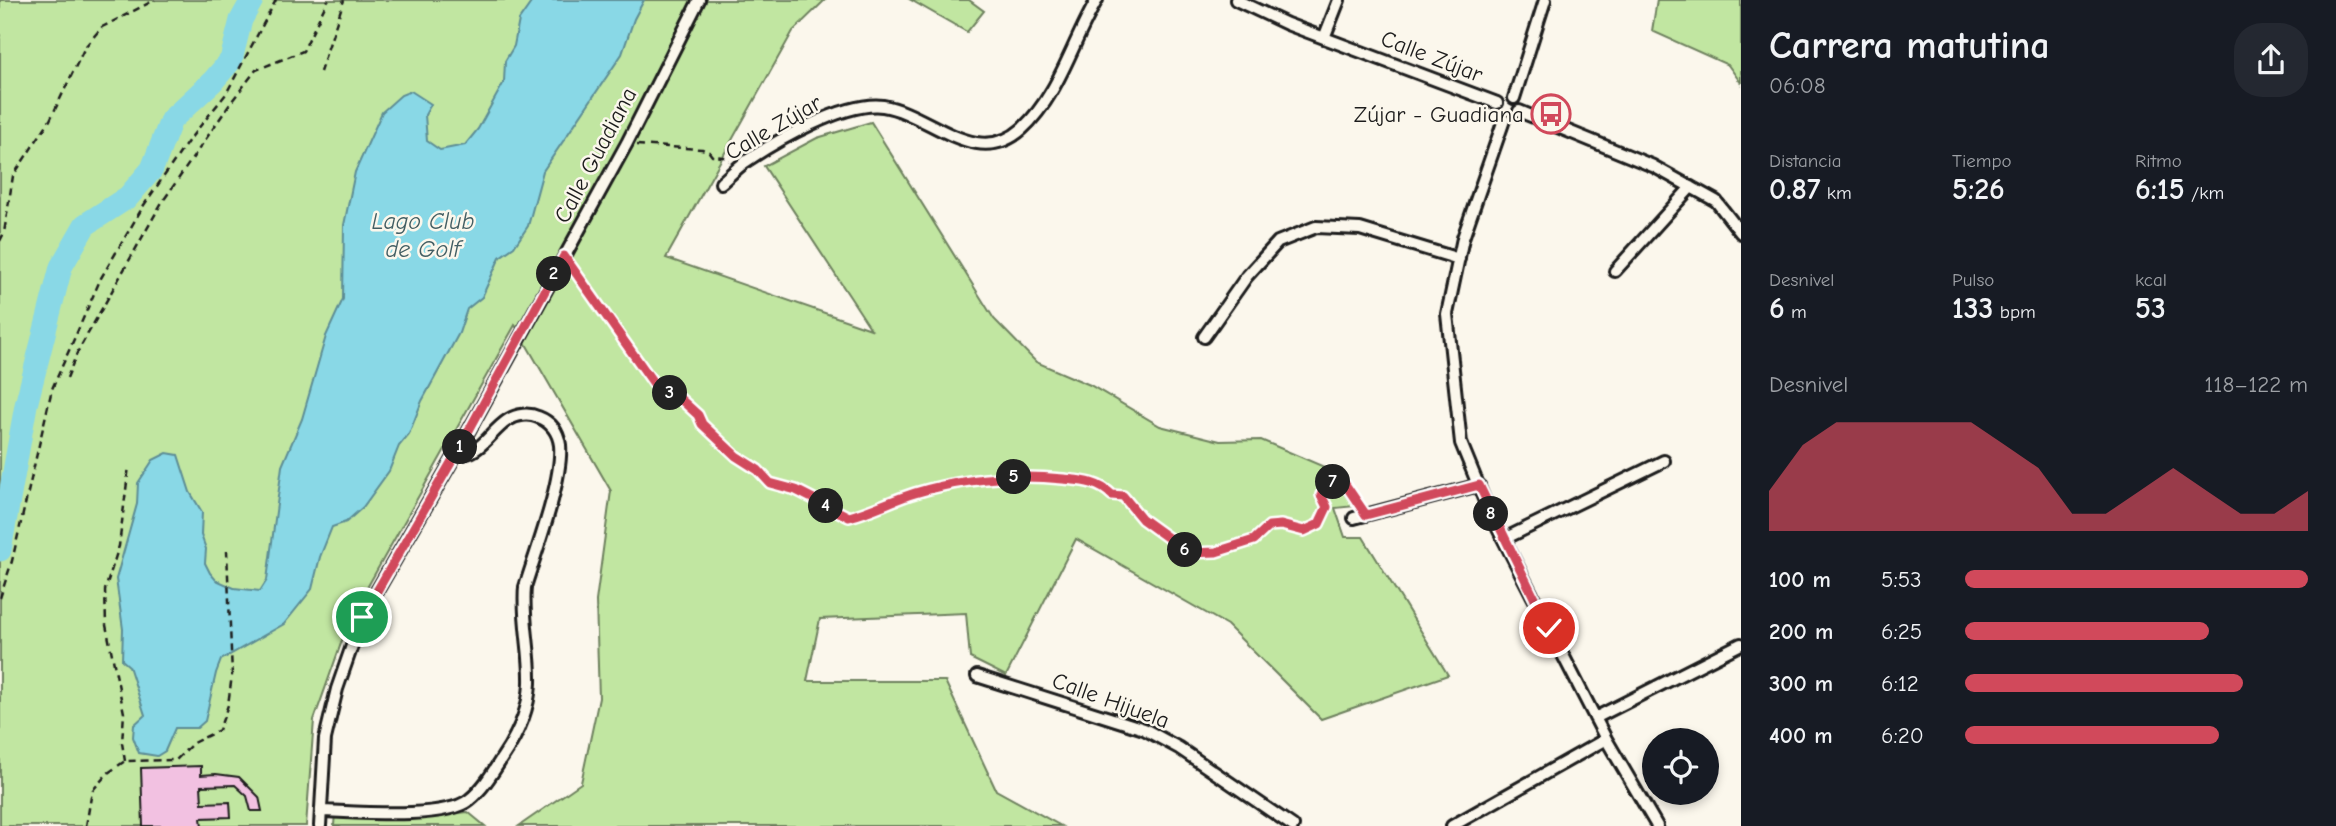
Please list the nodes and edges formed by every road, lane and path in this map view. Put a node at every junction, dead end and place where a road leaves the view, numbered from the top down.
1 (155, 0) edge
2 (276, 0) edge
3 (328, 0) edge
4 (344, 0) edge
5 (699, 0) edge
6 (1096, 0) edge
7 (1236, 0) edge
8 (1339, 0) edge
9 (1545, 0) edge
10 (1324, 38) junction
11 (320, 72) dead end
12 (1514, 98) junction
13 (1497, 103) junction
14 (1519, 111) junction
15 (1504, 120) junction
16 (627, 143) junction
17 (738, 168) junction
18 (722, 183) dead end
19 (1691, 187) junction
20 (1741, 233) edge
21 (0, 241) edge
22 (564, 256) junction
23 (1459, 259) junction
24 (1615, 271) dead end
25 (1204, 337) dead end
26 (67, 378) dead end
27 (456, 454) junction
28 (1664, 461) dead end
29 (129, 466) dead end
30 (1479, 485) junction
31 (1366, 515) junction
32 (1354, 518) dead end
33 (1504, 539) junction
34 (227, 551) dead end
35 (0, 598) edge
36 (1741, 644) edge
37 (977, 676) dead end
38 (1595, 718) junction
39 (1606, 739) junction
40 (125, 761) junction
41 (322, 811) junction
42 (86, 826) edge
43 (320, 826) edge
44 (1293, 826) edge
45 (1452, 826) edge
46 (1657, 826) edge

1 - 21 path
2 - 35 path
3 - 26 path
4 - 11 path
5 - 16 street, Calle Guadiana
6 - 17 street, Calle Zújar
7 - 10 street, Calle Zújar
8 - 10 street
9 - 12 street
10 - 13 street, Calle Zújar
12 - 13 street
12 - 14 street
13 - 15 street
14 - 15 street
14 - 19 street
15 - 23 street
16 - 17 path
16 - 22 street, Calle Guadiana
17 - 18 street, Calle Zújar
19 - 20 street
19 - 24 street
22 - 27 street, Calle Guadiana
22 - 31 path
23 - 25 street
23 - 30 street
27 - 41 street, Calle Guadiana
27 - 41 street
28 - 33 street
29 - 40 path
30 - 31 street
30 - 33 street
31 - 32 street
33 - 38 street
34 - 40 path
36 - 38 street
37 - 44 street, Calle Hijuela
38 - 39 street
39 - 45 street
39 - 46 street
40 - 42 path
41 - 43 street, Calle Guadiana

